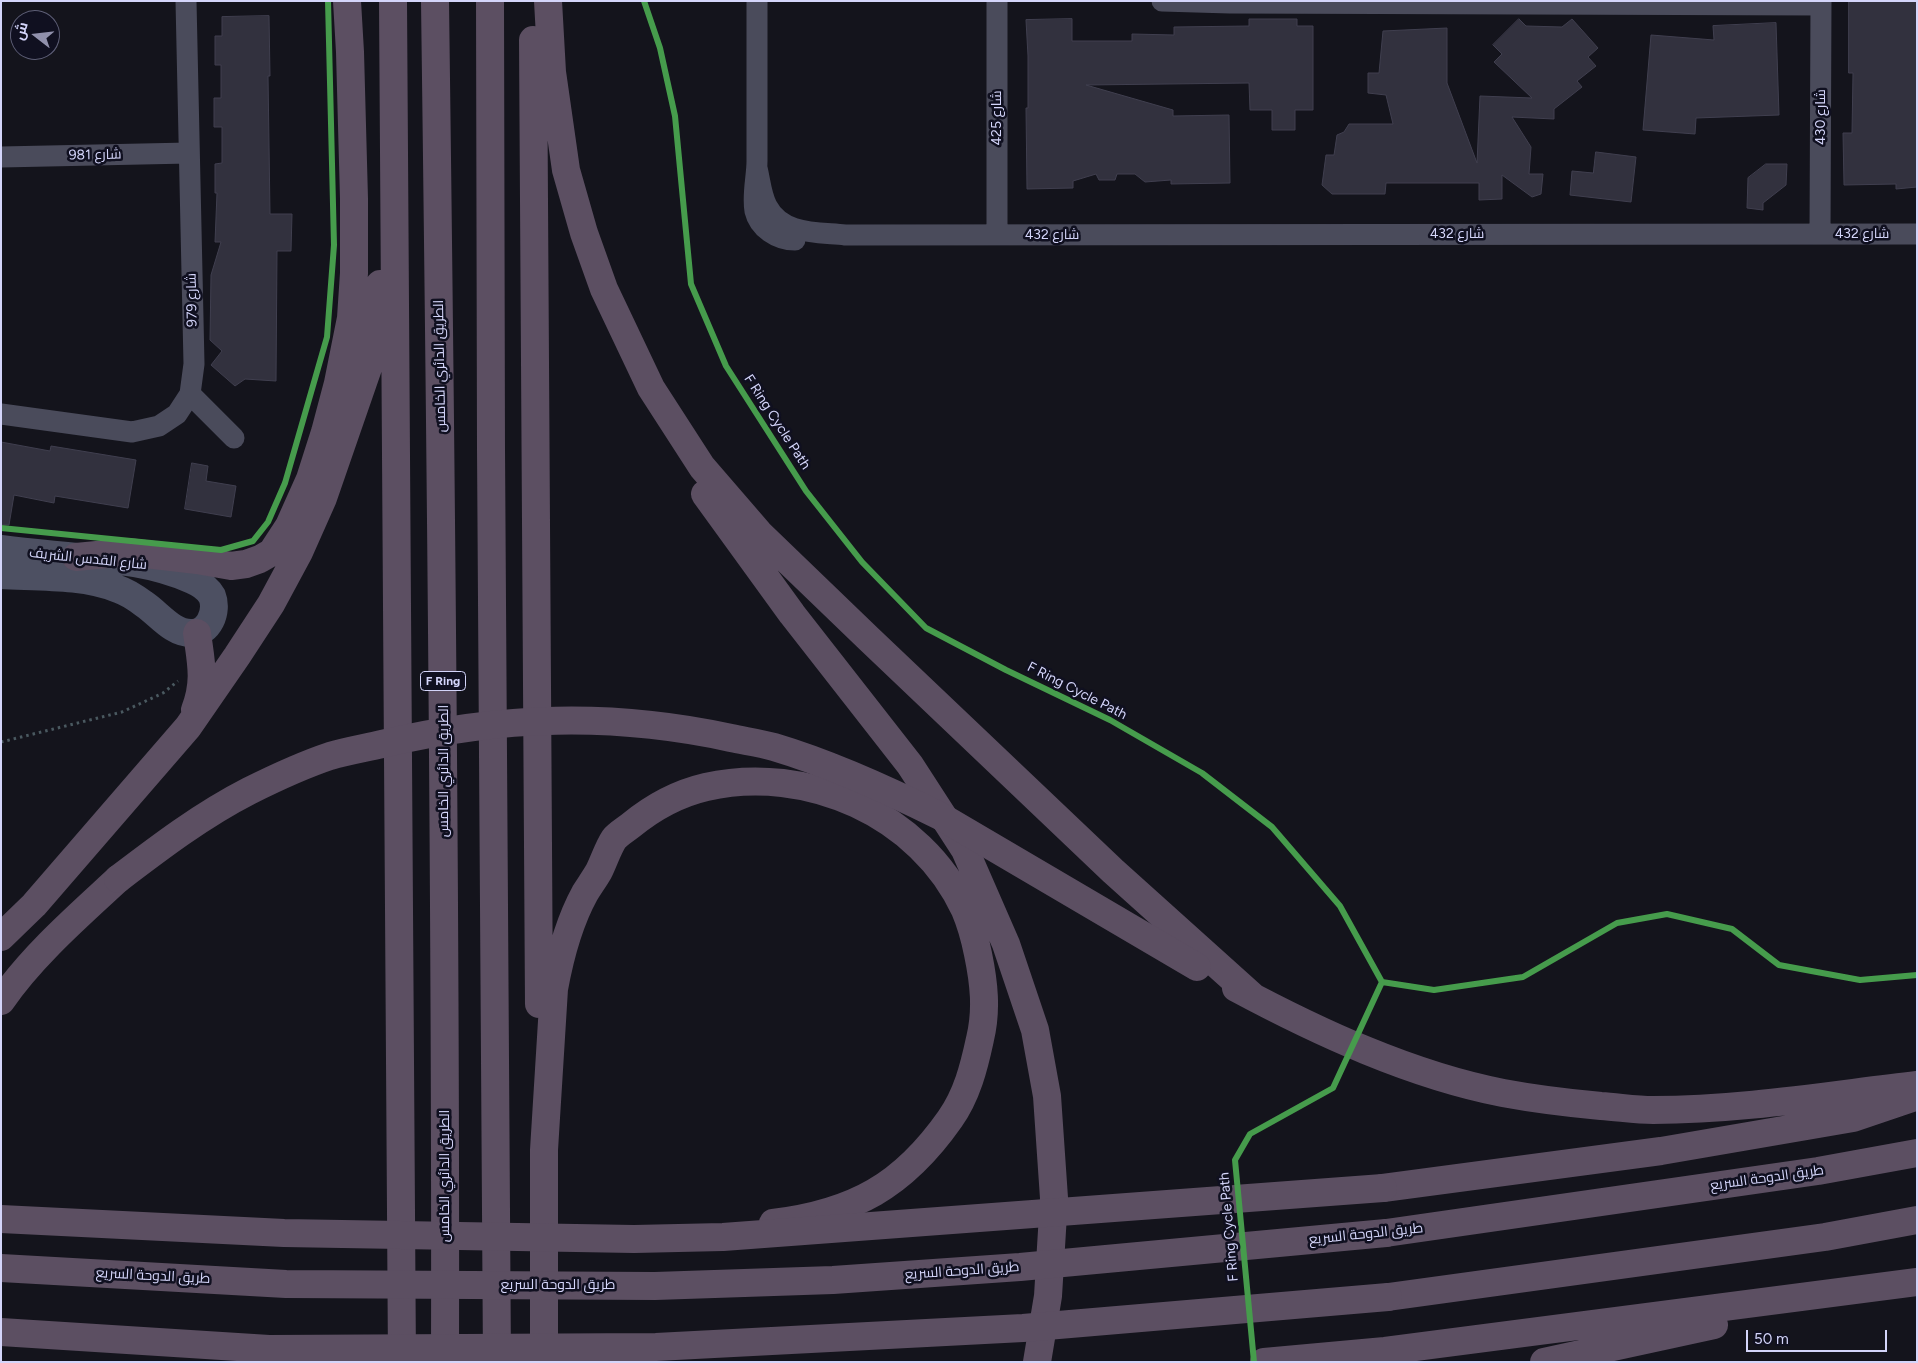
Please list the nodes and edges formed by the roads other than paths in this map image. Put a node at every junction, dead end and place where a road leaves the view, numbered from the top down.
1 (186, 1) edge
2 (347, 1) edge
3 (393, 1) edge
4 (435, 1) edge
5 (490, 1) edge
6 (534, 1) edge
7 (548, 1) edge
8 (757, 1) edge
9 (997, 1) edge
10 (1162, 1) edge
11 (1230, 2) edge
12 (1462, 2) edge
13 (1821, 3) edge
14 (395, 73) junction
15 (189, 152) junction
16 (1, 157) edge
17 (1820, 234) junction
18 (1917, 234) edge
19 (997, 235) junction
20 (651, 388) junction
21 (190, 394) junction
22 (1, 414) edge
23 (234, 438) dead end
24 (1, 549) edge
25 (76, 557) junction
26 (1, 576) edge
27 (197, 633) junction
28 (188, 727) junction
29 (1, 937) edge
30 (1252, 996) junction
31 (1, 1001) edge
32 (1917, 1085) edge
33 (1917, 1096) edge
34 (544, 1150) junction
35 (1917, 1154) edge
36 (1, 1219) edge
37 (1917, 1220) edge
38 (634, 1238) junction
39 (1, 1268) edge
40 (1917, 1282) edge
41 (1, 1332) edge
42 (402, 1362) edge
43 (445, 1362) edge
44 (497, 1362) edge
45 (544, 1362) edge
46 (1037, 1362) edge
47 (1264, 1362) edge
48 (1544, 1362) edge

1 - 15 street, شارع 979
2 - 25 highway
3 - 14 highway
4 - 43 highway, الطريق الدائري الخامس / F Ring
5 - 44 highway
6 - 34 highway
7 - 20 highway
8 - 19 street, شارع 432
9 - 19 street, شارع 425
10 - 11 street
11 - 12 street
12 - 13 street
13 - 17 street, شارع 430
14 - 28 highway
14 - 42 highway
15 - 16 street, شارع 981
15 - 21 street, شارع 979
17 - 18 street, شارع 432
17 - 19 street, شارع 432
20 - 30 highway
20 - 46 highway
21 - 22 street, شارع 979
21 - 23 street
24 - 25 street, شارع القدس الشريف
25 - 27 street, شارع القدس الشريف
26 - 27 street, شارع القدس الشريف
27 - 28 highway
28 - 29 highway
30 - 31 highway, bridge
30 - 32 highway
33 - 38 highway, bridge
34 - 38 highway, bridge
34 - 45 highway
35 - 39 highway, طريق الدوحة السريع, bridge
36 - 38 highway, bridge
37 - 41 highway, bridge
40 - 47 highway
40 - 48 highway

